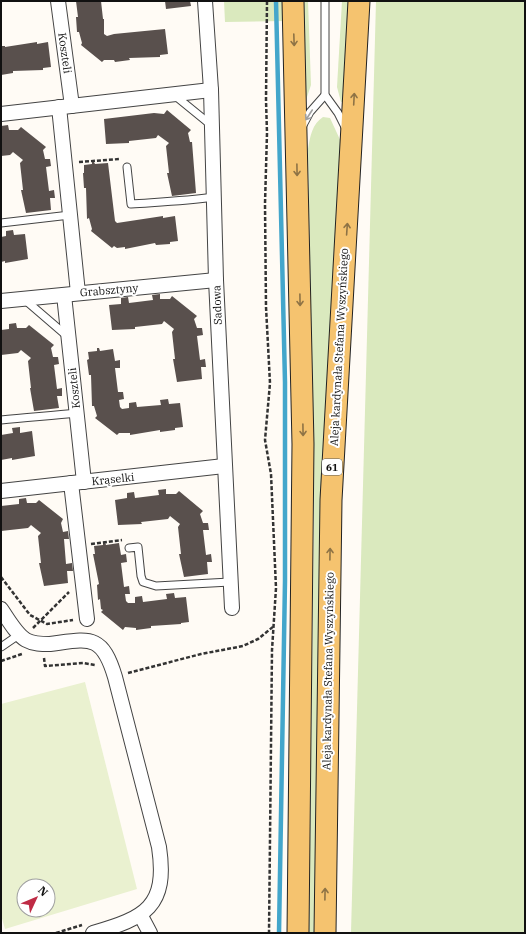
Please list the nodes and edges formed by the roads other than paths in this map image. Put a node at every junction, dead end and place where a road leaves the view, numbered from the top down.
1 (58, 1) edge
2 (206, 1) edge
3 (293, 1) edge
4 (325, 1) edge
5 (359, 1) edge
6 (212, 90) junction
7 (172, 94) junction
8 (325, 95) junction
9 (66, 107) junction
10 (1, 114) edge
11 (212, 126) junction
12 (297, 137) junction
13 (352, 142) junction
14 (127, 167) dead end
15 (214, 197) junction
16 (70, 215) junction
17 (1, 223) edge
18 (216, 280) junction
19 (71, 294) junction
20 (23, 299) junction
21 (1, 301) edge
22 (69, 338) junction
23 (77, 413) junction
24 (1, 420) edge
25 (224, 466) junction
26 (78, 482) junction
27 (1, 492) edge
28 (129, 548) road end
29 (230, 582) junction
30 (232, 608) dead end
31 (1, 609) edge
32 (87, 619) road end
33 (18, 632) junction
34 (1, 647) edge
35 (140, 916) junction
36 (89, 929) edge
37 (150, 933) edge
38 (298, 933) edge
39 (325, 933) edge

1 - 9 street, Koszteli
2 - 6 street, Sadowa
3 -> 12 main road
4 - 8 lane
13 -> 5 main road, Aleja kardynała Stefana Wyszyńskiego / 61
6 - 7 street
6 - 11 street, Sadowa
7 - 9 street
7 - 11 lane
8 -> 12 lane
8 - 13 lane
9 - 10 street
9 - 16 street, Koszteli
11 - 15 street, Sadowa
12 -> 38 main road
39 -> 13 main road, Aleja kardynała Stefana Wyszyńskiego / 61
14 - 15 lane
15 - 18 street, Sadowa
16 - 17 lane
16 - 19 street, Koszteli
18 - 19 street, Grabsztyny
18 - 25 street, Sadowa
19 - 20 street, Grabsztyny
19 - 22 street, Koszteli
20 - 21 street, Grabsztyny
20 - 22 lane
22 - 23 street, Koszteli
23 - 24 lane
23 - 26 street, Koszteli
25 - 26 street, Krąselki
25 - 29 street, Sadowa
26 - 27 street, Krąselki
26 - 32 street, Koszteli
28 - 29 lane
29 - 30 street, Sadowa
31 - 33 street
33 - 34 lane
33 - 35 street
35 - 36 street
35 - 37 street

